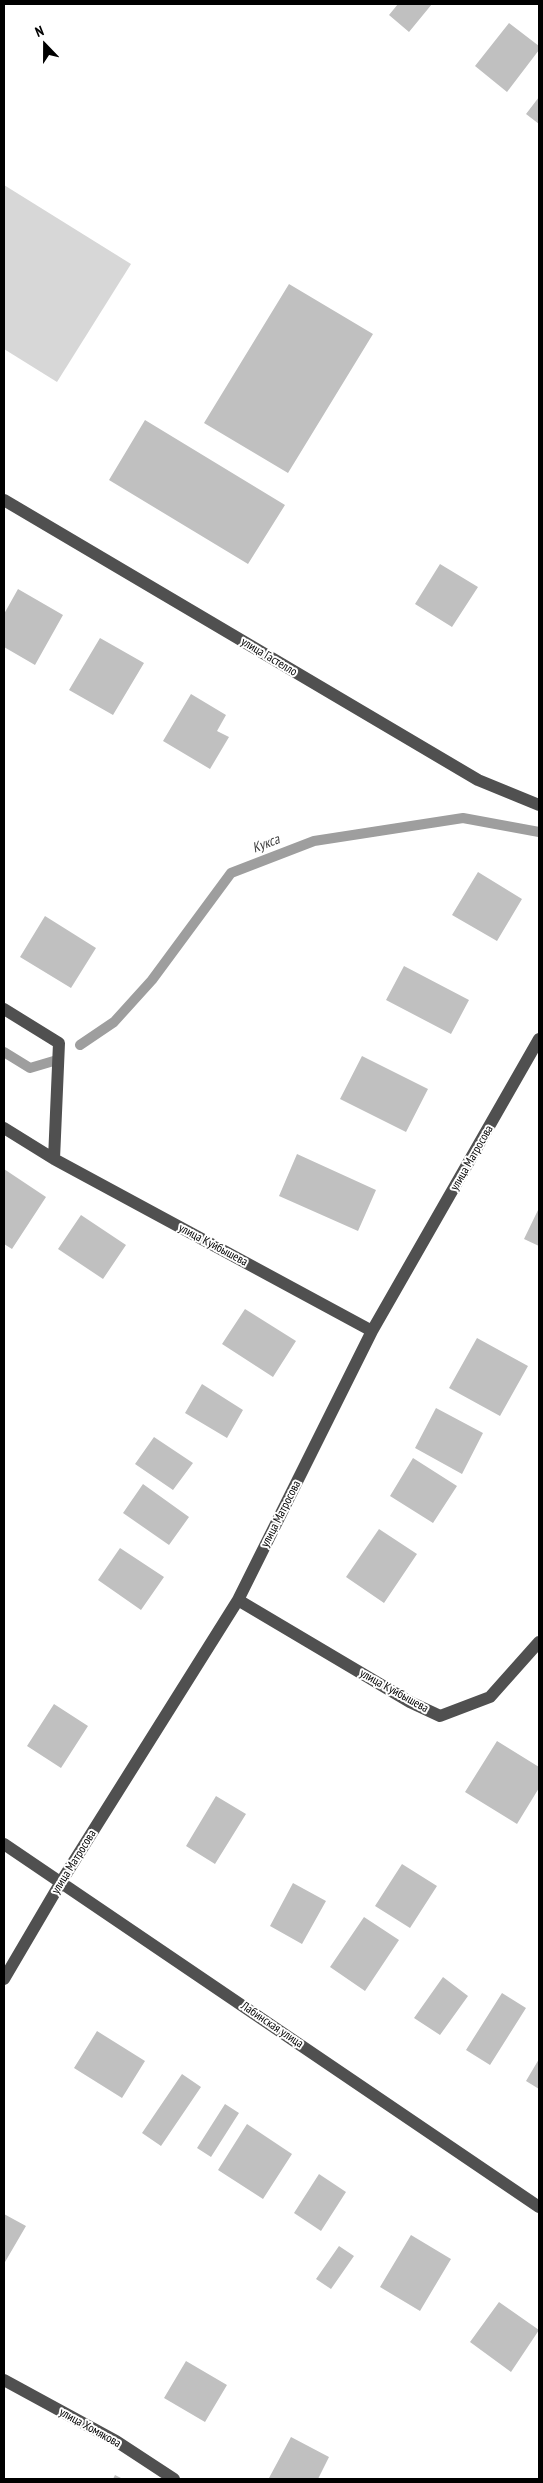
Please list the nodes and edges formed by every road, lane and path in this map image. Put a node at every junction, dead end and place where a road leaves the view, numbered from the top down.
1 (4, 500) edge
2 (539, 805) edge
3 (4, 1009) edge
4 (539, 1039) edge
5 (4, 1128) edge
6 (54, 1159) junction
7 (372, 1331) junction
8 (238, 1600) junction
9 (539, 1642) edge
10 (4, 1844) edge
11 (61, 1882) junction
12 (4, 1979) edge
13 (539, 2206) edge
14 (4, 2380) edge
15 (174, 2479) edge

1 - 2 street, улица Гастелло
3 - 6 street
4 - 7 street, улица Матросова
5 - 6 street, улица Куйбышева
6 - 7 street, улица Куйбышева
7 - 8 street, улица Матросова
8 - 9 street, улица Куйбышева
8 - 11 street, улица Матросова
10 - 11 street, Лабинская улица
11 - 12 street, улица Матросова
11 - 13 street, Лабинская улица
14 - 15 street, улица Хомякова

